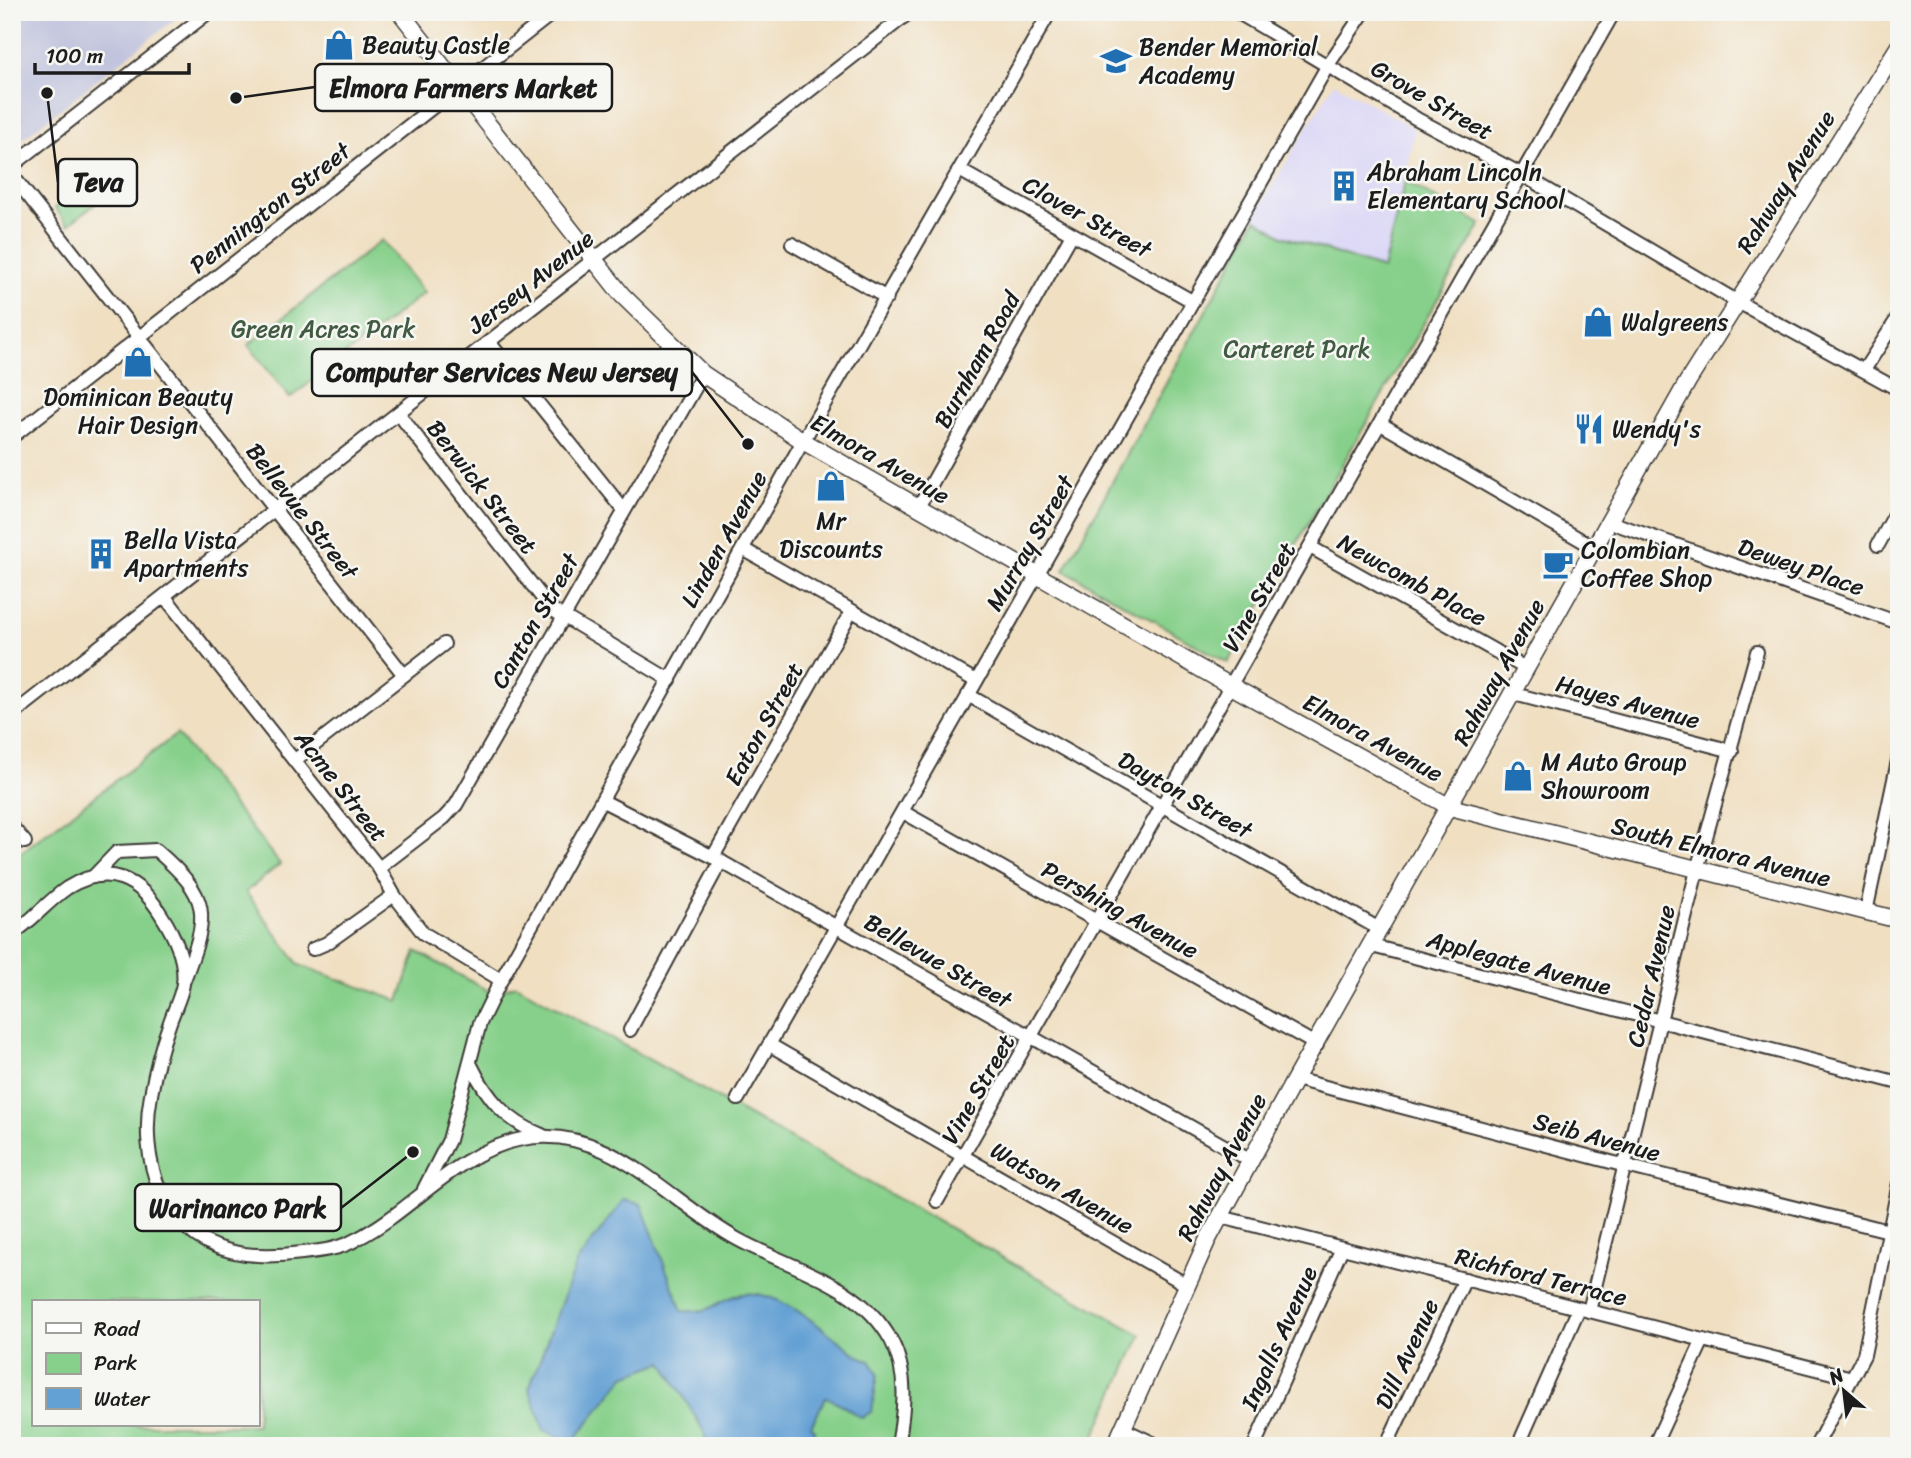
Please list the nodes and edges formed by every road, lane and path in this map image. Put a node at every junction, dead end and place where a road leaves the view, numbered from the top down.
1 (209, 12) edge
2 (400, 12) edge
3 (554, 12) edge
4 (910, 12) edge
5 (1051, 12) edge
6 (1237, 12) edge
7 (1364, 12) edge
8 (1614, 12) edge
9 (1899, 46) edge
10 (1328, 65) junction
11 (458, 87) junction
12 (12, 166) edge
13 (961, 171) junction
14 (12, 174) edge
15 (1521, 174) junction
16 (1072, 233) junction
17 (792, 244) dead end
18 (594, 260) junction
19 (887, 298) junction
20 (1192, 301) junction
21 (1738, 302) junction
22 (1899, 316) edge
23 (139, 337) junction
24 (489, 342) junction
25 (1864, 370) junction
26 (703, 373) junction
27 (1899, 390) edge
28 (398, 413) junction
29 (1381, 424) junction
30 (12, 436) edge
31 (803, 441) junction
32 (1899, 507) edge
33 (918, 508) junction
34 (623, 509) junction
35 (274, 510) junction
36 (1610, 522) junction
37 (1878, 545) dead end
38 (1312, 548) junction
39 (1595, 548) junction
40 (743, 549) junction
41 (1035, 576) junction
42 (164, 597) junction
43 (851, 612) junction
44 (562, 617) junction
45 (1899, 623) edge
46 (444, 644) dead end
47 (1757, 652) dead end
48 (1527, 669) junction
49 (404, 675) junction
50 (670, 680) junction
51 (976, 681) junction
52 (1232, 687) junction
53 (1514, 694) junction
54 (968, 695) junction
55 (12, 715) edge
56 (1732, 751) junction
57 (1899, 756) edge
58 (295, 760) junction
59 (603, 801) junction
60 (1163, 807) junction
61 (1451, 807) junction
62 (903, 812) junction
63 (12, 827) edge
64 (24, 842) dead end
65 (717, 859) junction
66 (379, 869) junction
67 (1698, 870) junction
68 (93, 877) junction
69 (394, 895) junction
70 (1866, 912) junction
71 (1899, 920) edge
72 (1098, 922) junction
73 (836, 927) junction
74 (1381, 930) junction
75 (12, 934) edge
76 (1372, 946) junction
77 (313, 949) dead end
78 (501, 980) junction
79 (183, 983) junction
80 (1662, 1022) junction
81 (630, 1030) dead end
82 (1031, 1038) junction
83 (770, 1045) junction
84 (1317, 1045) junction
85 (471, 1065) junction
86 (1295, 1079) junction
87 (1899, 1083) edge
88 (738, 1099) dead end
89 (546, 1136) junction
90 (964, 1156) junction
91 (1251, 1161) junction
92 (1626, 1166) junction
93 (1899, 1183) edge
94 (422, 1192) junction
95 (937, 1201) dead end
96 (1221, 1217) junction
97 (1889, 1231) junction
98 (1342, 1248) junction
99 (1465, 1279) junction
100 (1187, 1285) junction
101 (1584, 1310) junction
102 (1703, 1340) junction
103 (1852, 1378) junction
104 (1123, 1429) junction
105 (898, 1446) edge
106 (1115, 1446) edge
107 (1159, 1446) edge
108 (1254, 1446) edge
109 (1386, 1446) edge
110 (1518, 1446) edge
111 (1654, 1446) edge
112 (1816, 1446) edge

1 - 12 street
2 - 11 main road, Elmora Avenue
3 - 11 street, Pennington Street
4 - 18 street, Jersey Avenue
5 - 13 street, Linden Avenue
6 - 10 street, Grove Street
7 - 10 street, Murray Street
8 - 15 street, Vine Street
9 - 21 main road, Rahway Avenue
10 - 15 street, Grove Street
10 - 20 street, Murray Street
11 - 18 main road, Elmora Avenue
11 - 23 street, Pennington Street
13 - 16 street, Clover Street
13 - 19 street, Linden Avenue
14 - 23 street, Bellevue Street
15 - 21 street, Grove Street
15 - 29 street, Vine Street
16 - 20 street, Clover Street
16 - 33 street, Burnham Road
17 - 19 street
18 - 24 street, Jersey Avenue
18 - 26 main road, Elmora Avenue
19 - 31 street, Linden Avenue
20 - 41 street, Murray Street
21 - 25 street, Grove Street
21 - 36 main road, Rahway Avenue
22 - 25 street
23 - 30 street, Pennington Street
23 - 35 street, Bellevue Street
24 - 28 street, Jersey Avenue
24 - 34 street
25 - 27 street, Grove Street
26 - 31 main road, Elmora Avenue
26 - 34 street, Canton Street
28 - 35 street, Jersey Avenue
28 - 44 street, Berwick Street
29 - 38 street, Vine Street
29 - 39 street
31 - 33 main road, Elmora Avenue
31 - 40 street, Linden Avenue
32 - 37 street
33 - 41 main road, Elmora Avenue
34 - 44 street, Canton Street
35 - 42 street, Jersey Avenue
35 - 49 street, Bellevue Street
36 - 39 main road, Rahway Avenue
36 - 45 street, Dewey Place
38 - 48 street, Newcomb Place
38 - 52 street, Vine Street
39 - 48 main road, Rahway Avenue
40 - 43 street
40 - 50 street, Linden Avenue
41 - 51 street, Murray Street
41 - 52 main road, Elmora Avenue
42 - 55 street, Jersey Avenue
42 - 58 street, Acme Street
43 - 51 street
43 - 65 street, Eaton Street
44 - 50 street, Berwick Street
44 - 66 street, Canton Street
46 - 49 street
47 - 56 street, Cedar Avenue
48 - 53 main road, Rahway Avenue
49 - 58 street
50 - 59 street, Linden Avenue
51 - 54 street, Murray Street
52 - 60 street, Vine Street
52 - 61 main road, Elmora Avenue
53 - 56 street, Hayes Avenue
53 - 61 main road, Rahway Avenue
54 - 60 street, Dayton Street
54 - 62 street, Murray Street
56 - 67 street, Cedar Avenue
57 - 70 street
58 - 66 street, Acme Street
59 - 65 street, Bellevue Street
59 - 78 street, Linden Avenue
60 - 72 street, Vine Street
60 - 74 street, Dayton Street
61 - 67 main road, South Elmora Avenue
61 - 74 main road, Rahway Avenue
62 - 72 street, Pershing Avenue
62 - 73 street, Murray Street
63 - 64 street
65 - 73 street, Bellevue Street
65 - 81 street, Eaton Street
66 - 69 street, Acme Street
67 - 70 main road, South Elmora Avenue
67 - 80 street, Cedar Avenue
68 - 75 street
68 - 79 street
68 - 79 street
69 - 77 street
69 - 78 street, Acme Street
70 - 71 main road, South Elmora Avenue
72 - 82 street, Vine Street
72 - 84 street, Pershing Avenue
73 - 82 street, Bellevue Street
73 - 83 street, Murray Street
74 - 76 main road, Rahway Avenue
76 - 80 street, Applegate Avenue
76 - 84 main road, Rahway Avenue
78 - 85 street, Linden Avenue
79 - 94 street
80 - 87 street, Applegate Avenue
80 - 92 street, Cedar Avenue
82 - 90 street, Vine Street
82 - 91 street, Bellevue Street
83 - 88 street, Murray Street
83 - 90 street, Watson Avenue
84 - 86 main road, Rahway Avenue
85 - 89 street
85 - 94 street, Linden Avenue
86 - 91 main road, Rahway Avenue
86 - 92 street, Seib Avenue
89 - 94 street
89 - 105 street
90 - 95 street, Vine Street
90 - 100 street, Watson Avenue
91 - 96 main road, Rahway Avenue
92 - 97 street, Seib Avenue
92 - 101 street, Cedar Avenue
93 - 97 street
96 - 98 street, Richford Terrace
96 - 100 main road, Rahway Avenue
97 - 103 street
98 - 99 street, Richford Terrace
98 - 108 street, Ingalls Avenue
99 - 101 street, Richford Terrace
99 - 109 street, Dill Avenue
100 - 104 main road, Rahway Avenue
101 - 102 street, Richford Terrace
101 - 110 street, Cedar Avenue
102 - 103 street, Richford Terrace
102 - 111 street
103 - 112 street
104 - 106 main road, Rahway Avenue
104 - 107 street

